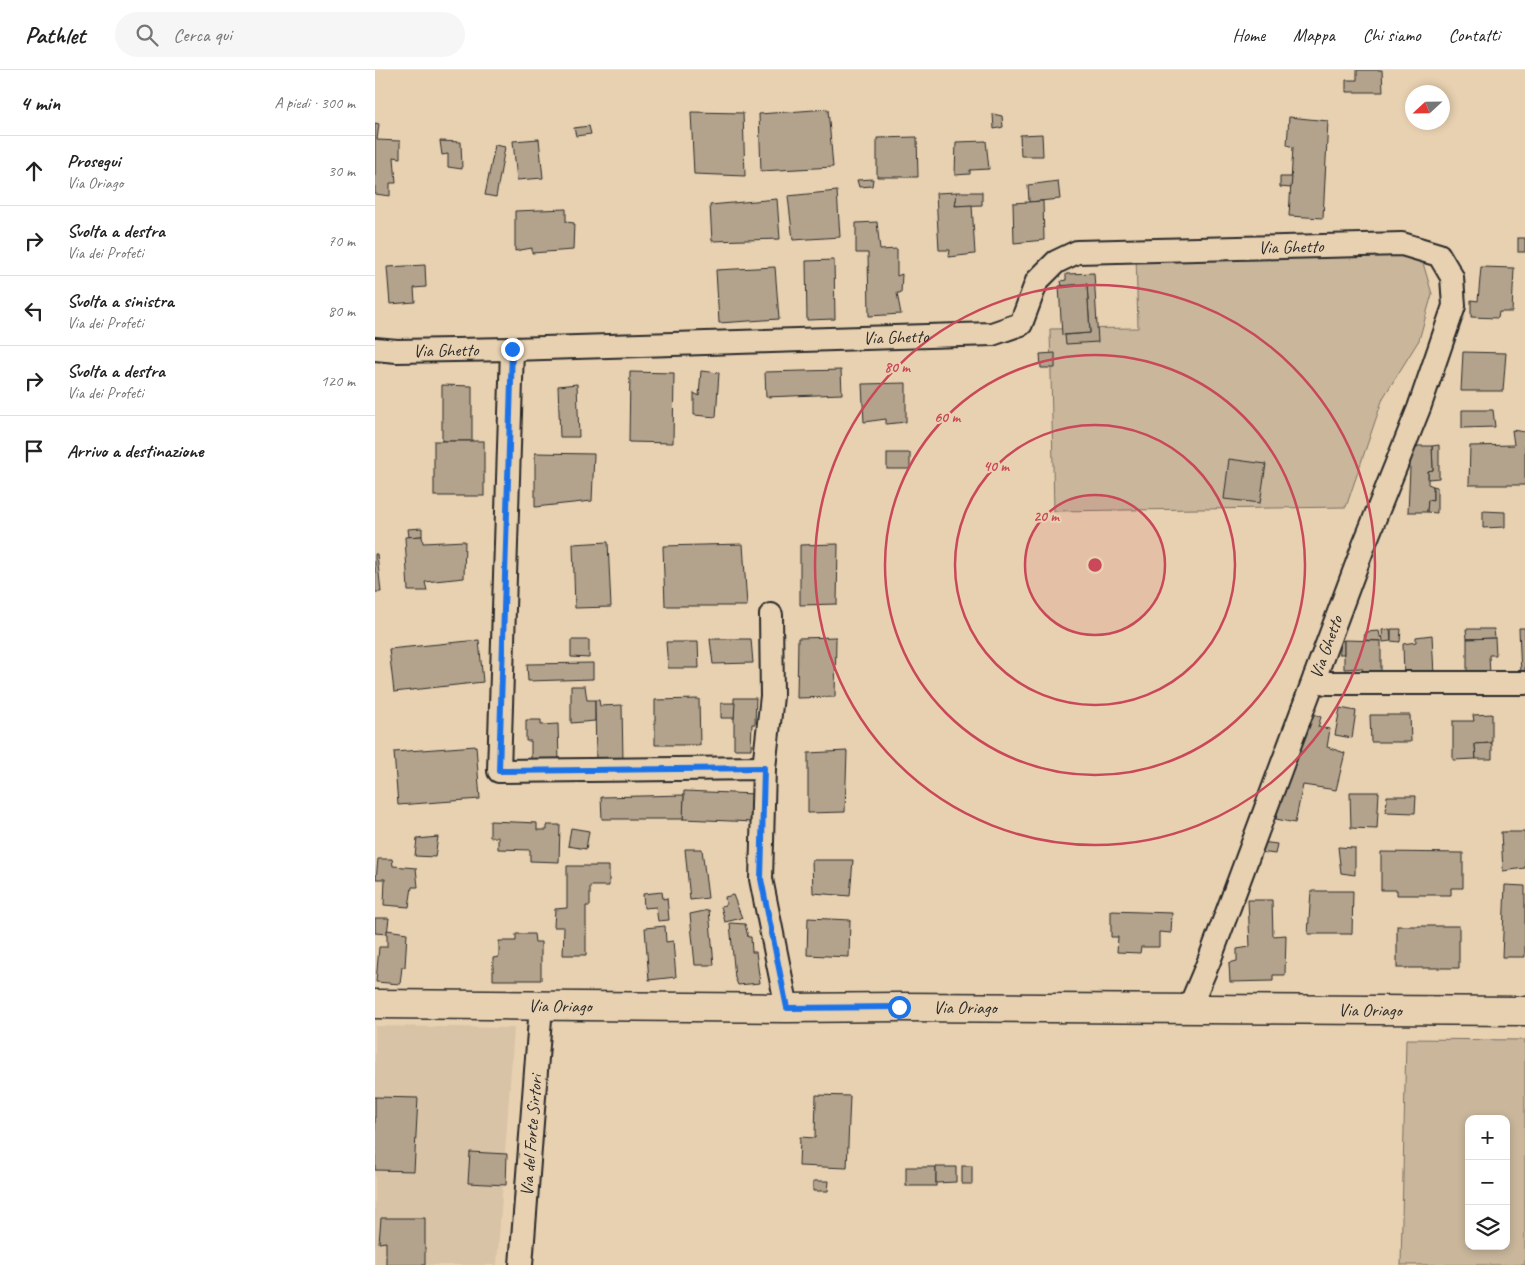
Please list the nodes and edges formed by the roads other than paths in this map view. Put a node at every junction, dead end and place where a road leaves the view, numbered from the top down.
1 (375, 349) edge
2 (512, 349) junction
3 (771, 615) dead end
4 (1315, 677) junction
5 (1525, 683) edge
6 (764, 768) junction
7 (375, 1004) edge
8 (541, 1006) junction
9 (787, 1008) junction
10 (1191, 1009) junction
11 (1525, 1011) edge
12 (521, 1265) edge

1 - 2 street, Via Ghetto
2 - 4 street, Via Ghetto
2 - 6 street
3 - 6 street
4 - 5 street
4 - 10 street, Via Ghetto
6 - 9 street
7 - 8 street, Via Oriago
8 - 9 street, Via Oriago
8 - 12 street, Via del Forte Sirtori
9 - 10 street, Via Oriago
10 - 11 street, Via Oriago

